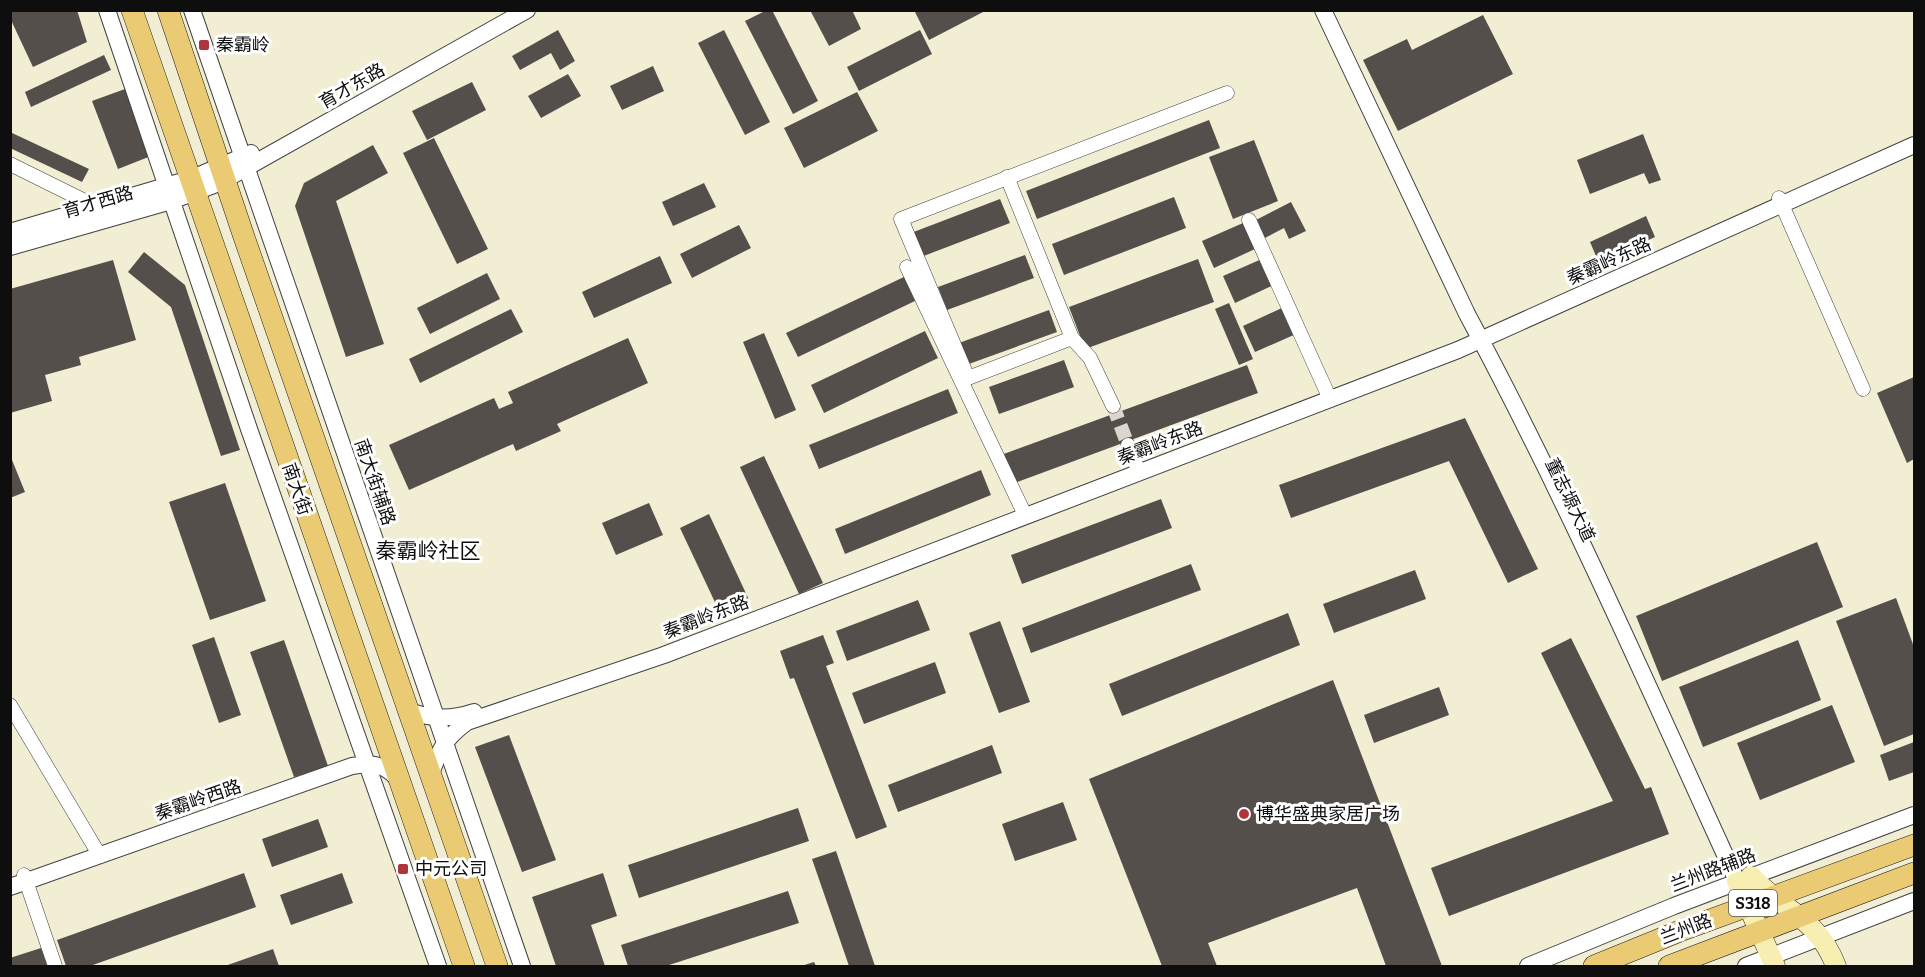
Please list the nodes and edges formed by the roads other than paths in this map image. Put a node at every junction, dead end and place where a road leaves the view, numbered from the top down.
1 (107, 10) edge
2 (132, 10) edge
3 (168, 10) edge
4 (192, 10) edge
5 (506, 10) edge
6 (528, 10) edge
7 (1323, 10) edge
8 (1333, 10) edge
9 (1227, 93) dead end
10 (1914, 137) edge
11 (1914, 145) edge
12 (244, 163) junction
13 (10, 164) edge
14 (223, 173) junction
15 (1007, 177) junction
16 (193, 186) junction
17 (169, 194) junction
18 (1780, 201) junction
19 (97, 207) junction
20 (117, 216) junction
21 (1249, 220) dead end
22 (10, 232) edge
23 (10, 247) edge
24 (907, 267) dead end
25 (1484, 334) junction
26 (1072, 338) junction
27 (1863, 389) dead end
28 (1329, 396) junction
29 (1113, 406) tunnel mouth
30 (1128, 445) tunnel mouth
31 (1138, 468) junction
32 (1023, 512) junction
33 (10, 705) edge
34 (409, 711) junction
35 (436, 718) junction
36 (379, 725) junction
37 (445, 742) junction
38 (364, 758) junction
39 (431, 774) junction
40 (397, 778) junction
41 (1914, 815) edge
42 (1914, 845) edge
43 (98, 853) junction
44 (1914, 873) edge
45 (20, 879) edge
46 (1744, 879) junction
47 (10, 887) edge
48 (1772, 896) junction
49 (1914, 901) edge
50 (1749, 905) junction
51 (1799, 916) junction
52 (1760, 931) junction
53 (1820, 937) junction
54 (1774, 961) edge
55 (55, 966) edge
56 (438, 966) edge
57 (464, 966) edge
58 (497, 966) edge
59 (522, 966) edge
60 (1528, 966) edge
61 (1594, 966) edge
62 (1669, 966) edge
63 (1746, 966) edge
64 (1836, 966) edge

1 - 17 street
2 - 16 main road, 南大街
3 - 14 main road, 南大街
4 - 12 street, 南大街辅路
5 - 12 street, 育才东路
6 - 12 street, 育才东路
7 - 25 street, 董志塬大道
8 - 25 street, 董志塬大道
9 - 15 street
10 - 18 street, 秦霸岭东路
11 - 18 street, 秦霸岭东路
12 - 14 street, 育才东路
12 - 35 street, 南大街辅路
13 - 19 street
14 - 16 street, 育才东路
14 - 34 main road, 南大街
15 - 26 street
15 - 26 street
16 - 17 street, 育才西路
16 - 36 main road, 南大街
17 - 19 street, 育才西路
17 - 20 street, 育才西路
17 - 38 street
18 - 25 street, 秦霸岭东路
18 - 27 street
19 - 20 street
19 - 22 street, 育才西路
20 - 23 street, 育才西路
21 - 28 street
24 - 32 street
25 - 28 street, 秦霸岭东路
25 - 46 street, 董志塬大道
26 - 29 street
28 - 31 street, 秦霸岭东路
30 - 31 street
31 - 32 street, 秦霸岭东路
32 - 35 street, 秦霸岭东路
32 - 37 street, 秦霸岭东路
33 - 43 street
34 - 35 street, 秦霸岭东路
34 - 39 main road, 南大街
35 - 37 street, 南大街辅路
36 - 38 street
36 - 40 main road, 南大街
37 - 39 street, 秦霸岭东路
37 - 59 street, 南大街辅路
38 - 40 street
38 - 43 street, 秦霸岭西路
38 - 56 street
39 - 58 main road, 南大街
40 - 57 main road, 南大街
41 - 46 street, 兰州路辅路
42 - 48 main road, 兰州路 / S318
43 - 45 street, 秦霸岭西路
44 - 51 main road, 兰州路 / S318
45 - 47 street, 秦霸岭西路
45 - 55 street
46 - 48 main road, 董志塬大道
46 - 50 main road, 董志塬大道
46 - 60 street, 兰州路辅路
48 - 50 main road, 兰州路 / S318
48 - 51 main road, 董志塬大道
49 - 53 street
50 - 52 main road, 董志塬大道
50 - 61 main road, 兰州路 / S318
51 - 52 main road, 兰州路 / S318
51 - 53 main road, 董志塬大道
52 - 54 main road, 董志塬大道
52 - 62 main road, 兰州路 / S318
53 - 54 street
53 - 64 main road, 董志塬大道
54 - 63 street

